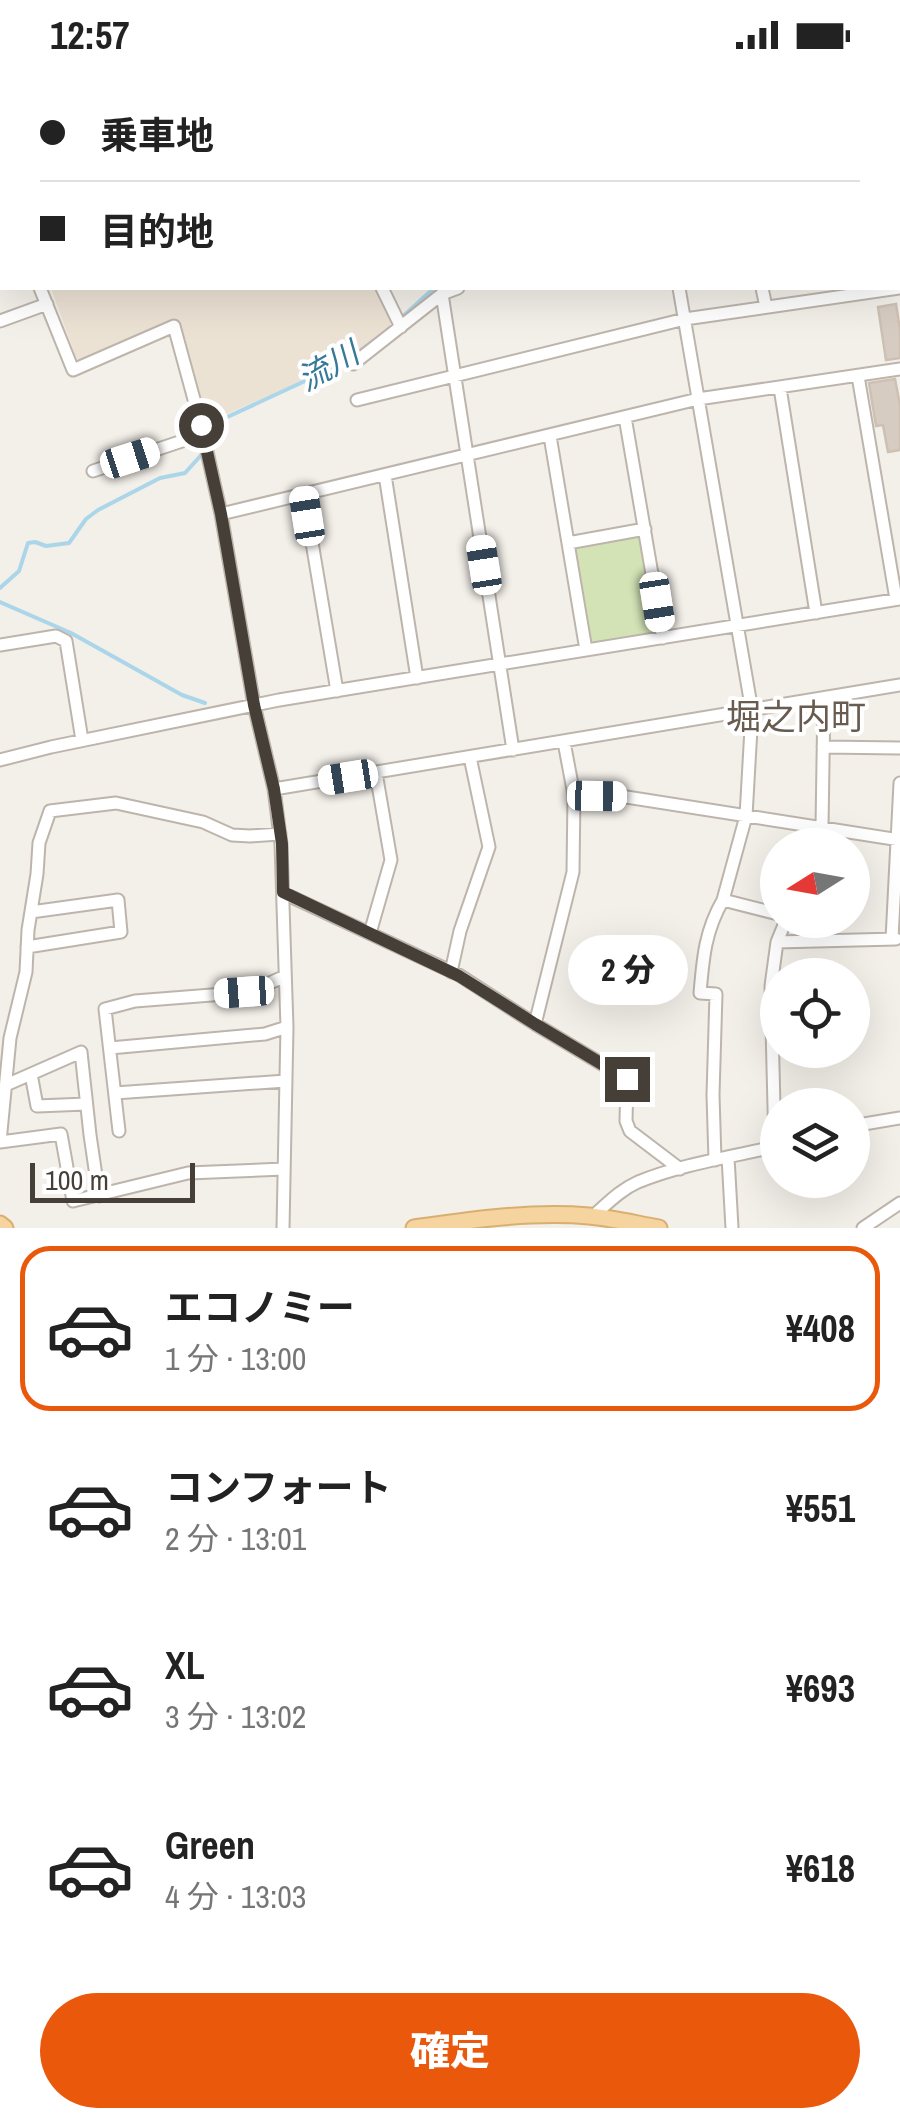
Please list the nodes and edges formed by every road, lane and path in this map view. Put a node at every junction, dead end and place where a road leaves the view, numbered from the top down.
1 (41, 290) edge
2 (383, 290) edge
3 (453, 290) edge
4 (679, 290) edge
5 (762, 290) edge
6 (871, 290) edge
7 (842, 292) edge
8 (442, 294) junction
9 (46, 304) junction
10 (766, 307) junction
11 (685, 319) junction
12 (0, 321) edge
13 (399, 324) junction
14 (353, 364) dead end
15 (900, 369) edge
16 (455, 375) junction
17 (858, 376) junction
18 (780, 388) junction
19 (698, 399) junction
20 (357, 400) dead end
21 (625, 417) junction
22 (550, 436) junction
23 (205, 442) junction
24 (467, 455) junction
25 (93, 470) dead end
26 (384, 475) junction
27 (304, 494) junction
28 (221, 514) junction
29 (645, 529) junction
30 (568, 543) junction
31 (898, 599) edge
32 (816, 613) junction
33 (738, 626) junction
34 (663, 638) junction
35 (0, 645) edge
36 (586, 650) junction
37 (499, 665) junction
38 (416, 678) junction
39 (900, 686) edge
40 (337, 690) junction
41 (824, 698) junction
42 (254, 705) junction
43 (752, 711) junction
44 (82, 740) junction
45 (564, 742) junction
46 (823, 748) junction
47 (900, 748) edge
48 (513, 750) junction
49 (470, 757) junction
50 (0, 760) edge
51 (376, 772) junction
52 (900, 783) edge
53 (274, 789) junction
54 (574, 795) junction
55 (746, 816) junction
56 (822, 827) junction
57 (280, 834) junction
58 (899, 840) edge
59 (283, 892) junction
60 (722, 900) junction
61 (760, 910) edge
62 (31, 912) junction
63 (370, 933) junction
64 (779, 938) edge
65 (896, 939) edge
66 (777, 942) junction
67 (27, 946) junction
68 (451, 972) junction
69 (286, 976) junction
70 (535, 1024) junction
71 (287, 1027) junction
72 (110, 1048) junction
73 (31, 1074) junction
74 (286, 1080) junction
75 (6, 1085) junction
76 (774, 1088) edge
77 (115, 1093) junction
78 (86, 1104) junction
79 (900, 1118) edge
80 (870, 1123) edge
81 (118, 1131) dead end
82 (0, 1142) edge
83 (760, 1150) edge
84 (722, 1159) junction
85 (284, 1169) junction
86 (680, 1169) junction
87 (99, 1196) junction
88 (900, 1202) edge
89 (593, 1216) junction
90 (536, 1222) edge
91 (283, 1228) edge
92 (414, 1228) edge
93 (659, 1228) edge
94 (732, 1228) edge
95 (863, 1228) edge

1 - 9 street
2 - 13 street
3 - 8 street
4 - 11 street
5 - 10 street
6 - 7 street
7 - 10 street
8 - 13 street
8 - 16 street
9 - 12 street
9 - 23 street
10 - 11 street
11 - 16 street
11 - 19 street
13 - 14 street
15 - 17 street
16 - 20 street
16 - 24 street
17 - 18 street
17 - 31 street
18 - 19 street
18 - 32 street
19 - 21 street
19 - 33 street
21 - 22 street
21 - 29 street
22 - 24 street
22 - 30 street
23 - 25 street
23 - 28 street
24 - 26 street
24 - 37 street
26 - 27 street
26 - 38 street
27 - 28 street
27 - 40 street
28 - 42 street
29 - 30 street
29 - 34 street
30 - 36 street
31 - 32 street
32 - 33 street
33 - 34 street
33 - 43 street
34 - 36 street
35 - 44 street
36 - 37 street
37 - 38 street
37 - 48 street
38 - 40 street
39 - 41 street
40 - 42 street
41 - 43 street
41 - 46 street
42 - 44 street
42 - 53 street
43 - 45 street
43 - 55 street
44 - 50 street
45 - 48 street
45 - 54 street
46 - 47 street
46 - 56 street
48 - 49 street
49 - 51 street
49 - 68 street
51 - 53 street
51 - 63 street
52 - 58 street
53 - 57 street
54 - 55 street
54 - 70 street
55 - 56 street
55 - 60 street
56 - 58 street
57 - 59 street
57 - 62 street
58 - 65 street
59 - 63 street
59 - 69 street
60 - 61 street
60 - 84 street
62 - 67 street
62 - 67 street
63 - 68 street
64 - 66 street
65 - 66 street
66 - 76 street
67 - 75 street
68 - 70 street
69 - 71 street
69 - 72 street
70 - 86 street
71 - 72 street
71 - 74 street
72 - 77 street
73 - 75 street
73 - 78 street
73 - 78 street
74 - 77 street
74 - 85 street
75 - 82 street
77 - 81 street
78 - 87 street
79 - 80 street
82 - 87 street
83 - 84 street
84 - 86 street
84 - 94 street
85 - 87 street
85 - 91 street
86 - 89 street
88 - 95 street
89 - 90 main road
89 - 93 main road
90 - 92 main road

